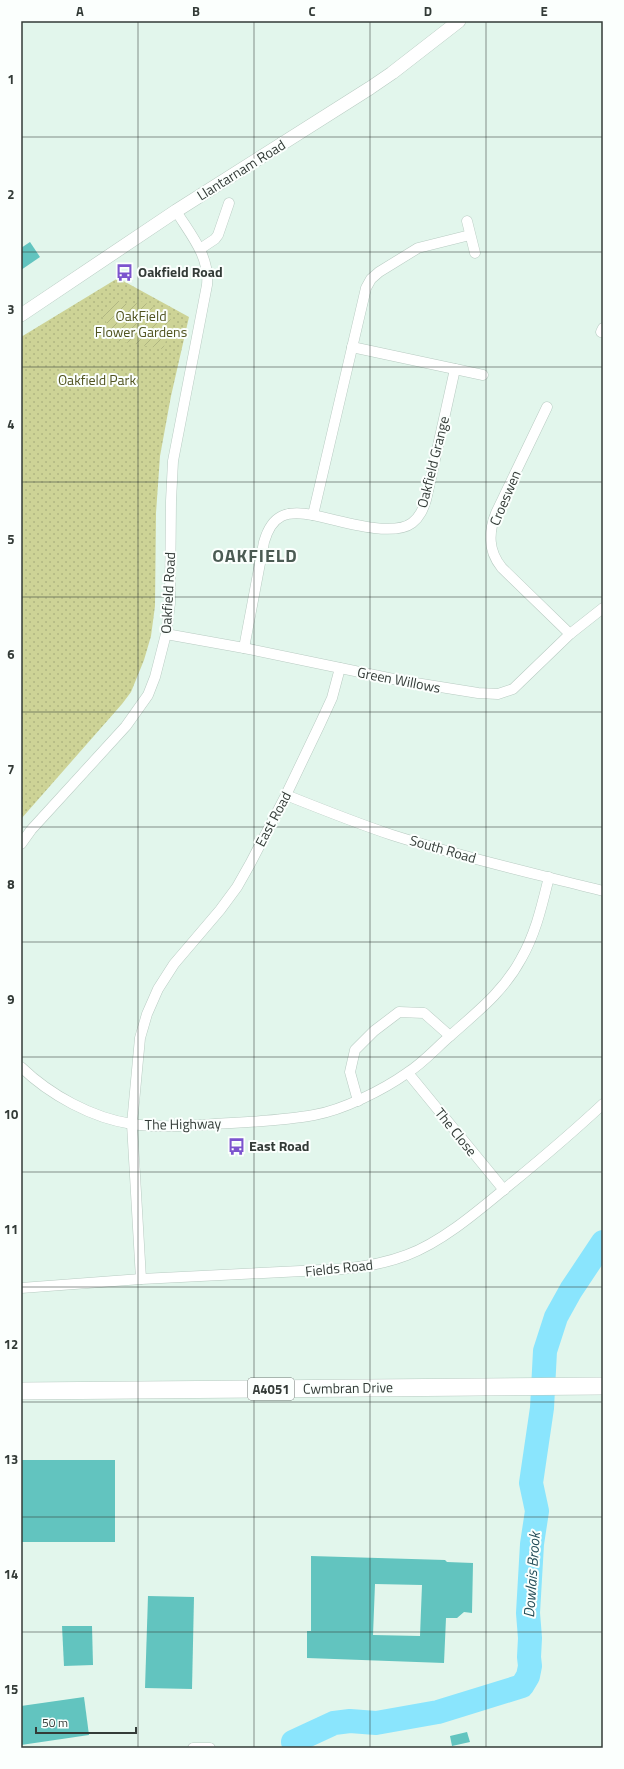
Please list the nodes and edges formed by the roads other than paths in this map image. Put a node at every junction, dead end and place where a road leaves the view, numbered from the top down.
1 (459, 21) edge
2 (229, 203) dead end
3 (176, 211) junction
4 (467, 222) dead end
5 (470, 235) junction
6 (200, 249) junction
7 (475, 253) dead end
8 (21, 315) edge
9 (352, 347) junction
10 (455, 369) junction
11 (483, 375) dead end
12 (547, 407) dead end
13 (313, 514) junction
14 (603, 608) edge
15 (166, 634) junction
16 (570, 634) junction
17 (244, 648) junction
18 (340, 668) junction
19 (286, 795) junction
20 (21, 844) edge
21 (549, 877) junction
22 (603, 891) edge
23 (450, 1036) junction
24 (21, 1067) edge
25 (408, 1073) junction
26 (358, 1101) junction
27 (603, 1104) edge
28 (132, 1124) junction
29 (504, 1190) junction
30 (141, 1280) junction
31 (21, 1288) edge
32 (603, 1386) edge
33 (21, 1392) edge
34 (193, 1748) edge
35 (210, 1748) edge

1 - 3 street, Llantarnam Road
2 - 6 street
3 - 6 street, Oakfield Road
3 - 8 street, Llantarnam Road
4 - 5 street
5 - 7 street
5 - 9 street
6 - 15 street, Oakfield Road
9 - 10 street
9 - 13 street
10 - 11 street
10 - 13 street, Oakfield Grange
12 - 16 street, Croeswen
13 - 17 street, Oakfield Grange
14 - 16 street, Green Willows
15 - 17 street, Green Willows
15 - 20 street, Oakfield Road
16 - 18 street, Green Willows
17 - 18 street, Green Willows
18 - 19 street, East Road
19 - 21 street, South Road
19 - 28 street, East Road
21 - 22 street, South Road
21 - 23 street, The Highway
23 - 25 street, The Highway
23 - 26 street
24 - 28 street, The Highway
25 - 26 street, The Highway
25 - 29 street, The Close
26 - 28 street, The Highway
27 - 29 street, Fields Road
28 - 30 street, East Road
29 - 30 street, Fields Road
30 - 31 street, Fields Road
32 - 33 main road, Cwmbran Drive / A4051
34 - 35 street

